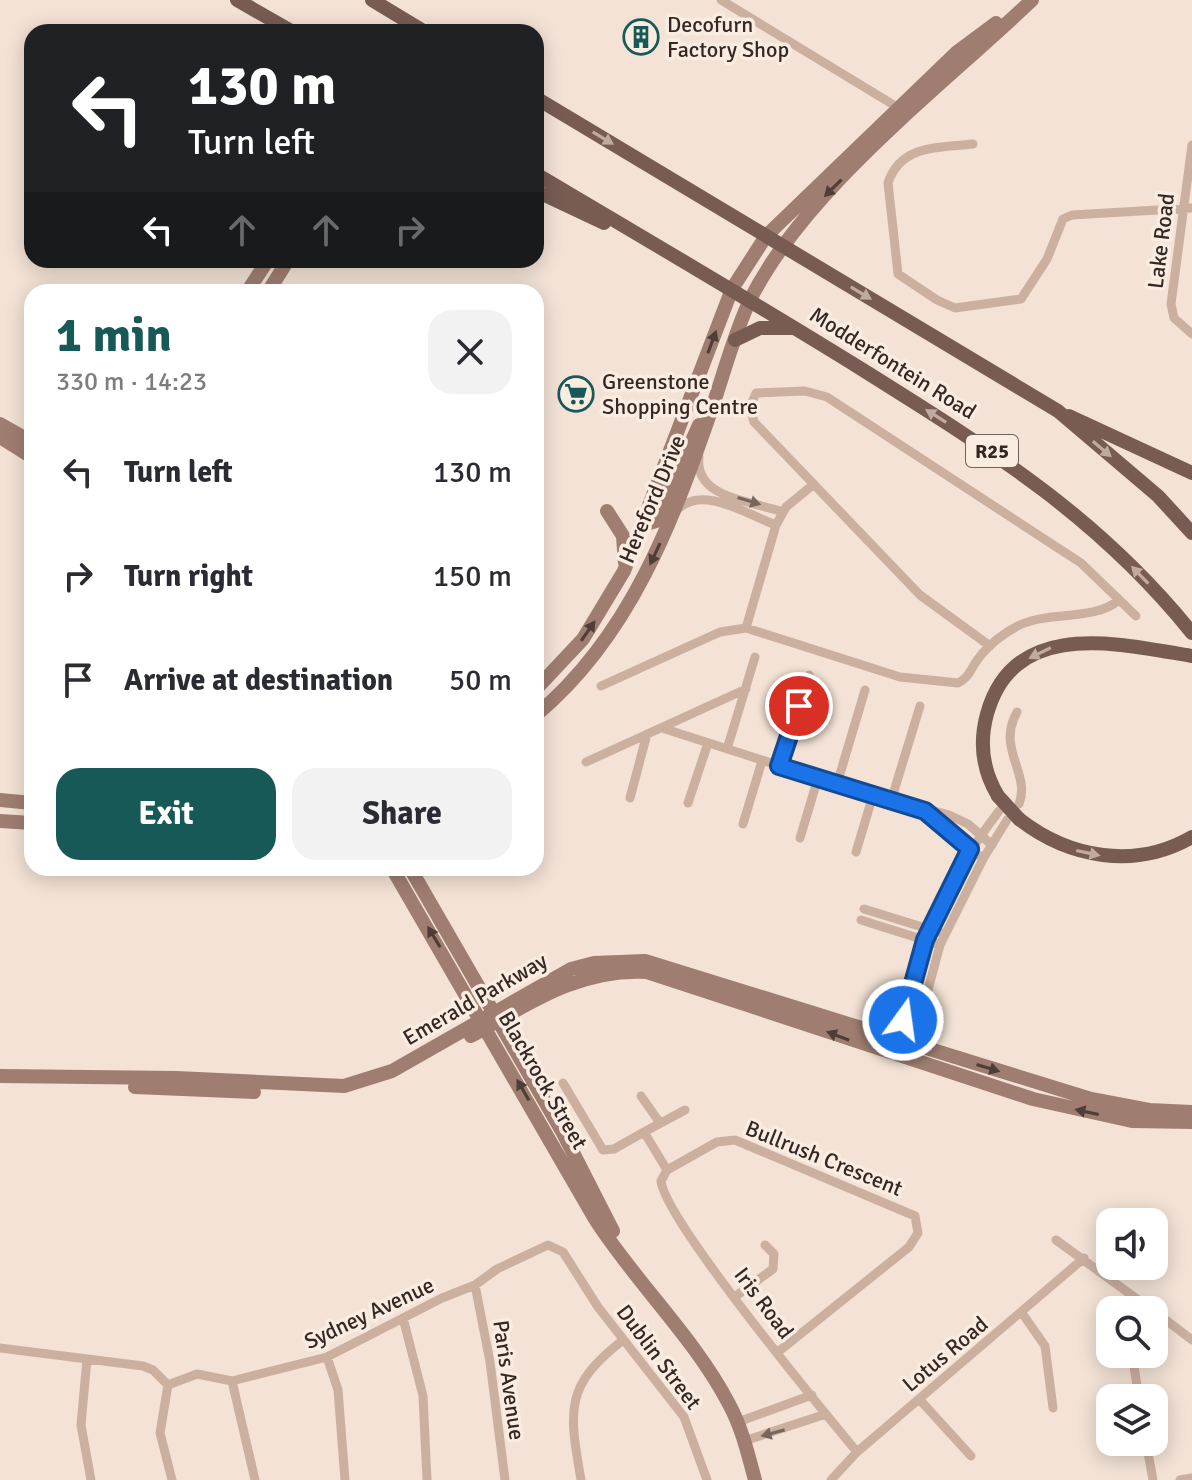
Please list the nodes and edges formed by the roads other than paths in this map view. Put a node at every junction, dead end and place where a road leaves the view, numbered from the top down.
1 (237, 0) edge
2 (372, 0) edge
3 (721, 0) edge
4 (1022, 0) edge
5 (1032, 0) edge
6 (278, 24) edge
7 (412, 24) edge
8 (544, 103) edge
9 (904, 111) junction
10 (973, 144) dead end
11 (1192, 145) edge
12 (544, 179) edge
13 (544, 195) edge
14 (1187, 208) edge
15 (639, 235) junction
16 (766, 236) junction
17 (784, 247) junction
18 (732, 289) junction
19 (750, 300) junction
20 (797, 329) junction
21 (1192, 334) edge
22 (735, 340) junction
23 (712, 409) junction
24 (1058, 411) junction
25 (0, 424) edge
26 (0, 437) edge
27 (24, 438) edge
28 (700, 442) junction
29 (24, 452) edge
30 (1192, 473) edge
31 (814, 484) junction
32 (607, 511) dead end
33 (783, 512) junction
34 (671, 517) junction
35 (643, 525) junction
36 (776, 525) junction
37 (1192, 533) edge
38 (624, 571) junction
39 (1119, 600) junction
40 (1172, 608) junction
41 (1136, 616) dead end
42 (746, 628) junction
43 (1192, 633) edge
44 (1192, 642) edge
45 (990, 646) junction
46 (1192, 656) edge
47 (755, 657) dead end
48 (809, 675) dead end
49 (544, 680) edge
50 (601, 686) dead end
51 (746, 689) junction
52 (865, 690) dead end
53 (920, 706) dead end
54 (544, 707) edge
55 (1017, 712) dead end
56 (662, 728) junction
57 (647, 734) junction
58 (708, 743) junction
59 (727, 749) junction
60 (762, 761) junction
61 (586, 762) dead end
62 (779, 766) junction
63 (818, 778) junction
64 (1021, 783) junction
65 (837, 784) junction
66 (873, 795) junction
67 (630, 798) dead end
68 (0, 800) edge
69 (1003, 800) junction
70 (891, 801) junction
71 (24, 802) edge
72 (688, 803) dead end
73 (925, 811) junction
74 (1015, 814) junction
75 (0, 821) edge
76 (24, 822) edge
77 (743, 824) dead end
78 (981, 835) junction
79 (1192, 837) edge
80 (800, 838) dead end
81 (992, 845) junction
82 (970, 849) junction
83 (856, 852) dead end
84 (983, 859) junction
85 (397, 876) edge
86 (414, 876) edge
87 (929, 929) junction
88 (945, 934) junction
89 (925, 940) junction
90 (940, 945) junction
91 (490, 1019) junction
92 (899, 1039) junction
93 (914, 1044) junction
94 (902, 1058) junction
95 (0, 1079) edge
96 (563, 1083) dead end
97 (641, 1096) dead end
98 (685, 1110) dead end
99 (1192, 1112) edge
100 (1192, 1122) edge
101 (660, 1123) junction
102 (644, 1132) junction
103 (667, 1170) junction
104 (1056, 1240) dead end
105 (765, 1245) dead end
106 (1084, 1258) junction
107 (569, 1263) joint
108 (475, 1285) junction
109 (736, 1296) junction
110 (1133, 1296) edge
111 (1022, 1313) junction
112 (403, 1318) junction
113 (1168, 1322) edge
114 (623, 1340) junction
115 (1192, 1340) edge
116 (0, 1348) edge
117 (778, 1352) junction
118 (327, 1357) junction
119 (87, 1359) junction
120 (232, 1381) junction
121 (168, 1385) junction
122 (812, 1395) junction
123 (919, 1399) junction
124 (1053, 1408) dead end
125 (826, 1414) junction
126 (738, 1422) junction
127 (744, 1441) junction
128 (857, 1452) junction
129 (971, 1456) dead end
130 (1149, 1456) edge
131 (1192, 1478) edge
132 (91, 1480) edge
133 (172, 1480) edge
134 (255, 1480) edge
135 (345, 1480) edge
136 (427, 1480) edge
137 (505, 1480) edge
138 (581, 1480) edge
139 (707, 1480) edge
140 (755, 1480) edge
141 (831, 1480) edge
142 (1153, 1480) edge
143 (1180, 1480) edge

1 - 6 main road
2 - 7 main road
3 - 9 street
4 - 9 street, Hereford Drive
5 - 9 street, Hereford Drive
8 -> 16 main road, Modderfontein Road
9 - 16 street, Hereford Drive
9 -> 17 street, Hereford Drive
10 - 14 street
11 - 14 street, Lake Road
12 - 15 main road, Modderfontein Road / R25
13 - 15 main road
14 - 21 street, Lake Road
15 - 18 main road, Modderfontein Road / R25
16 - 17 main road, Modderfontein Road
16 - 18 street, Hereford Drive
17 - 19 street, Hereford Drive
17 -> 24 main road, Modderfontein Road
18 - 19 main road, Modderfontein Road / R25
35 -> 18 street, Hereford Drive
19 - 20 main road, Modderfontein Road / R25
19 - 22 street, Hereford Drive
20 - 22 main road
40 -> 20 main road, Modderfontein Road / R25
22 - 23 street, Hereford Drive
23 - 28 street, Hereford Drive
23 - 35 street
24 - 30 main road
24 -> 37 main road, Modderfontein Road
25 - 27 street
26 - 29 street
28 -> 33 street
28 - 34 street, Hereford Drive
31 - 33 street
31 - 39 street
31 - 45 street
32 - 38 street
33 - 36 street
34 - 36 street
34 -> 54 street, Hereford Drive
35 - 38 street, Hereford Drive
36 - 42 street
49 -> 38 street, Hereford Drive
39 - 41 street
39 - 45 street
40 - 43 main road, Modderfontein Road / R25
40 - 44 main road
42 - 45 street
42 - 50 street
46 -> 69 main road
47 - 51 street
48 - 62 street
51 - 56 street
51 - 59 street
52 - 65 street
53 - 70 street
55 - 64 street
56 - 57 street
56 - 58 street
57 - 61 street
57 - 67 street
58 - 59 street
58 - 72 street
59 - 60 street
60 - 62 street
60 - 77 street
62 - 63 street
63 - 65 street
63 - 80 street
64 - 69 street
64 - 74 street
65 - 66 street
66 - 70 street
66 - 83 street
68 - 71 street
69 - 74 main road, bridge
69 - 78 street
70 - 73 street
73 - 78 street
73 - 82 street
74 -> 79 main road
74 - 81 street
75 - 76 street
78 - 81 street
78 - 82 street
81 - 84 street
82 - 84 street
82 - 87 street
84 - 88 street
91 -> 85 street, Blackrock Street
86 - 91 street, Blackrock Street
87 - 88 street
87 - 89 street
87 - 89 street
88 - 90 street
89 - 90 street
89 - 92 street
90 - 93 street
91 - 92 street, Emerald Parkway
94 -> 91 street, Emerald Parkway
91 - 95 street, Emerald Parkway
91 - 126 street, Blackrock Street
92 - 93 street, Emerald Parkway
92 - 94 street
93 - 94 street
93 -> 99 street, Emerald Parkway
100 -> 94 street, Emerald Parkway
96 - 102 street
97 - 101 street
98 - 101 street
101 - 102 street
102 - 103 street
103 - 109 street, Iris Road
103 - 117 street, Bullrush Crescent
104 - 106 street
105 - 109 street
106 - 110 street
106 - 111 street, Lotus Road
107 - 108 street, Sydney Avenue
107 - 114 street, Dublin Street
108 - 112 street, Sydney Avenue
108 - 137 street, Paris Avenue
109 - 117 street, Iris Road
111 - 123 street, Lotus Road
111 - 124 street
112 - 118 street, Sydney Avenue
112 - 136 street
113 - 115 street
114 - 138 street
114 - 139 street, Dublin Street
116 - 119 street
117 - 122 street, Iris Road
118 - 120 street, Sydney Avenue
118 - 135 street
119 - 121 street
119 - 132 street
120 - 121 street, Sydney Avenue
120 - 134 street
121 - 133 street
122 - 125 street, Iris Road
122 - 126 street
123 - 128 street, Lotus Road
123 - 129 street
125 -> 127 street
125 - 128 street, Iris Road
126 - 127 street, Blackrock Street
127 - 140 street, Blackrock Street
128 - 141 street, Lotus Road
130 - 142 street
131 - 143 street

